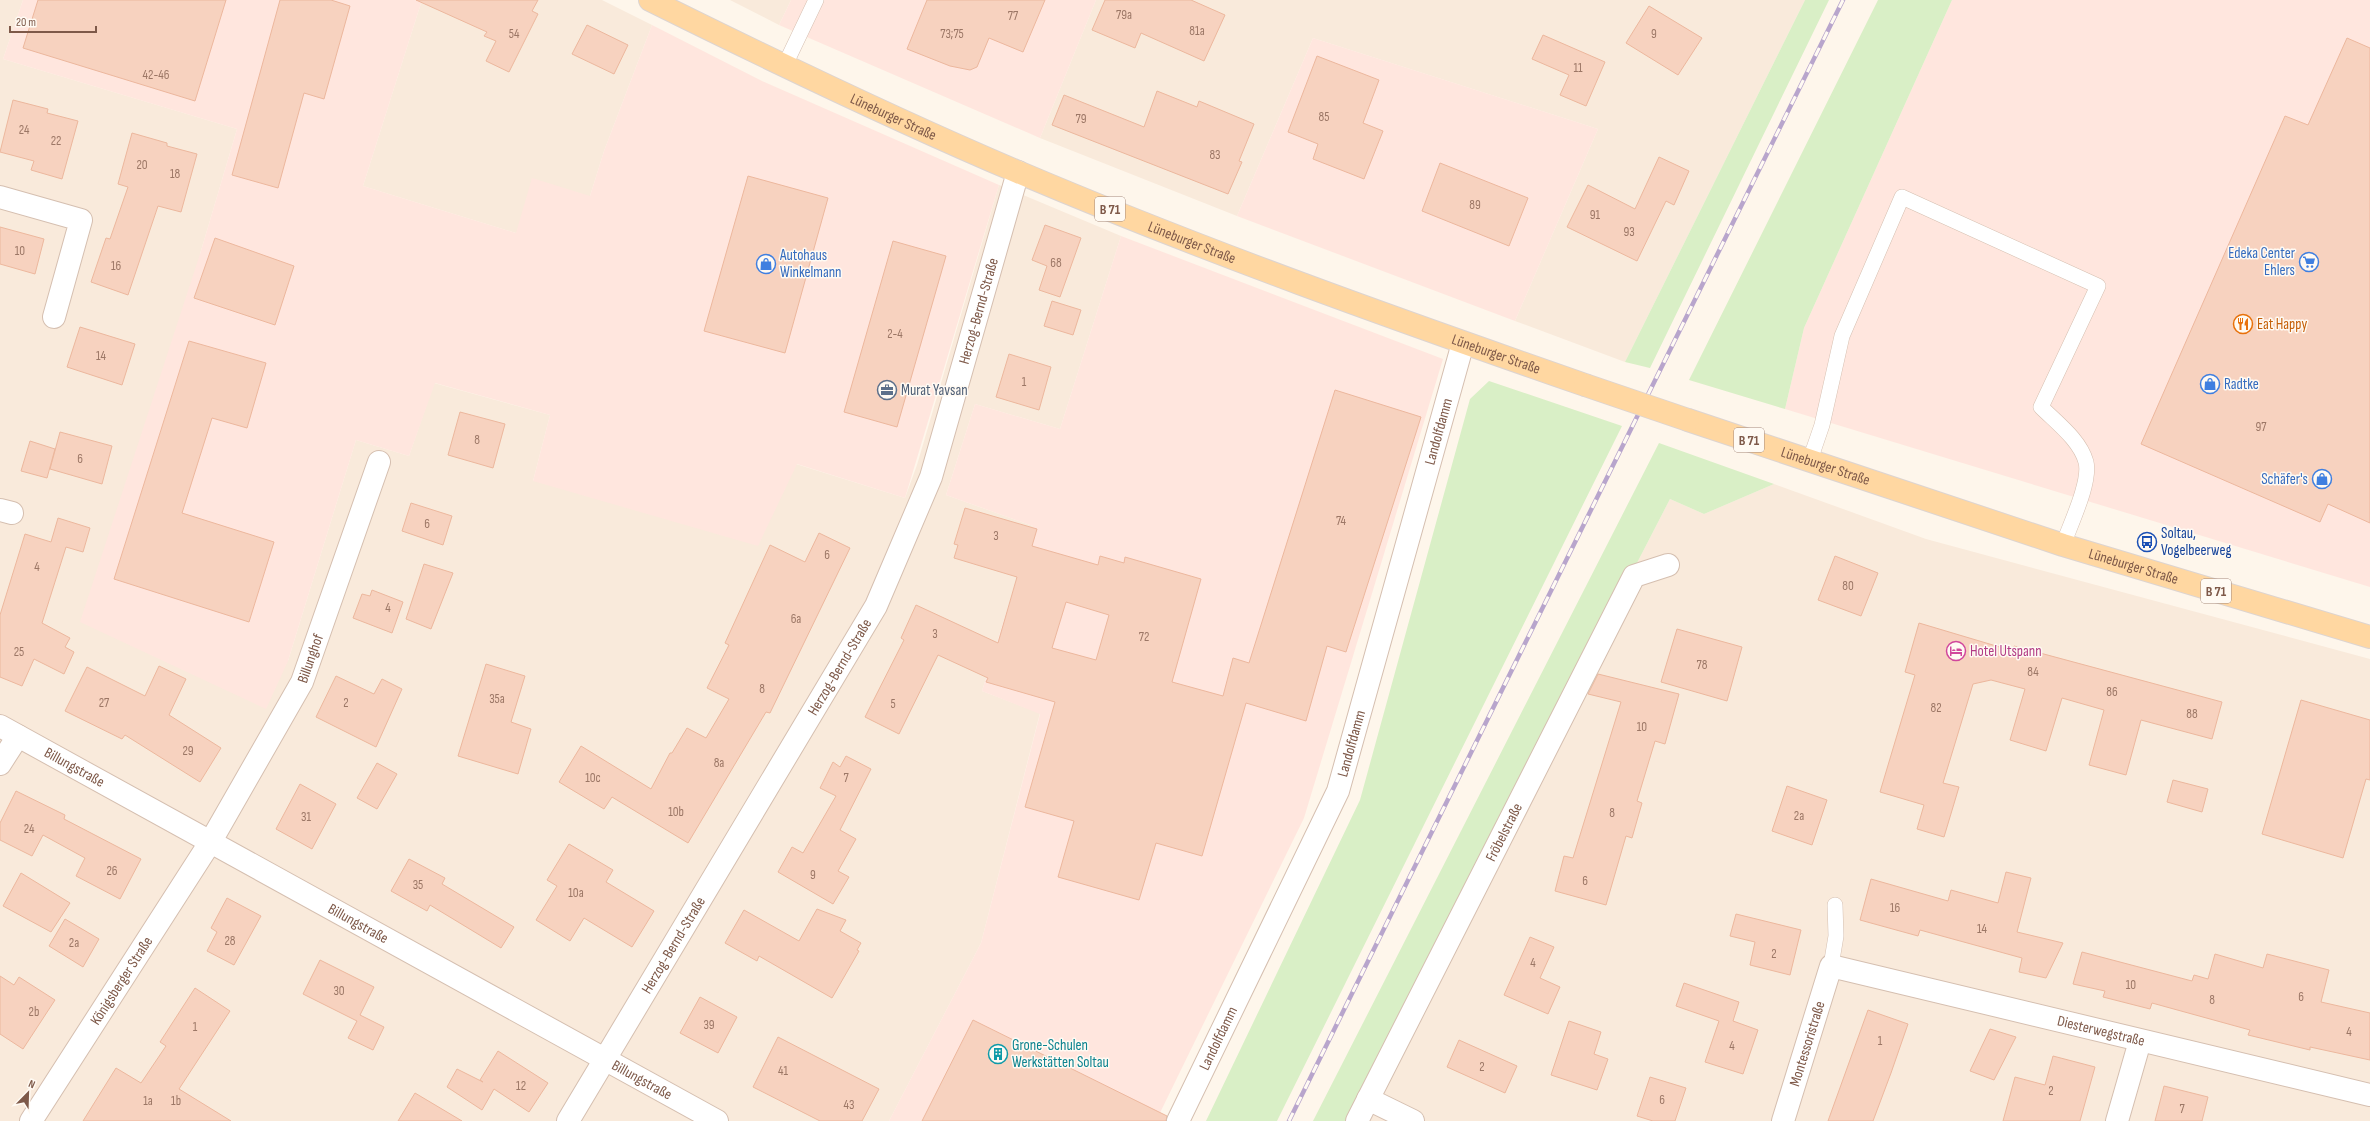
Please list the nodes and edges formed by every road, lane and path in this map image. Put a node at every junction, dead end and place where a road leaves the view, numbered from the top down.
1 (650, 0) edge
2 (816, 0) edge
3 (784, 67) junction
4 (1018, 172) junction
5 (0, 197) edge
6 (54, 317) dead end
7 (1463, 343) junction
8 (1810, 460) junction
9 (379, 462) dead end
10 (2062, 545) junction
11 (1668, 565) dead end
12 (2370, 637) edge
13 (9, 731) edge
14 (0, 764) edge
15 (211, 841) junction
16 (1836, 905) dead end
17 (1831, 966) junction
18 (2140, 1041) junction
19 (606, 1060) junction
20 (2370, 1095) edge
21 (1368, 1099) junction
22 (31, 1121) edge
23 (568, 1121) edge
24 (717, 1121) edge
25 (1178, 1121) edge
26 (1357, 1121) edge
27 (1413, 1121) edge
28 (1783, 1121) edge
29 (2117, 1121) edge

1 - 3 main road, Lüneburger Straße / B 71
2 - 3 lane
3 - 4 main road, Lüneburger Straße / B 71
4 - 7 main road, Lüneburger Straße / B 71
4 - 19 street, Herzog-Bernd-Straße
5 - 6 street
7 - 8 main road, Lüneburger Straße / B 71, bridge
7 - 25 street, Landolfdamm
8 - 10 main road, Lüneburger Straße / B 71
8 - 10 lane
9 - 15 street, Billunghof
10 - 12 main road, Lüneburger Straße / B 71
11 - 21 street, Fröbelstraße
13 - 14 street
13 - 15 street, Billungstraße
15 - 19 street, Billungstraße
15 - 22 street, Königsberger Straße
16 - 17 lane
17 - 18 street, Diesterwegstraße
17 - 28 street, Montessoristraße
18 - 20 street, Diesterwegstraße
18 - 29 street
19 - 23 street, Herzog-Bernd-Straße
19 - 24 street, Billungstraße
21 - 26 street, Fröbelstraße
21 - 27 street

